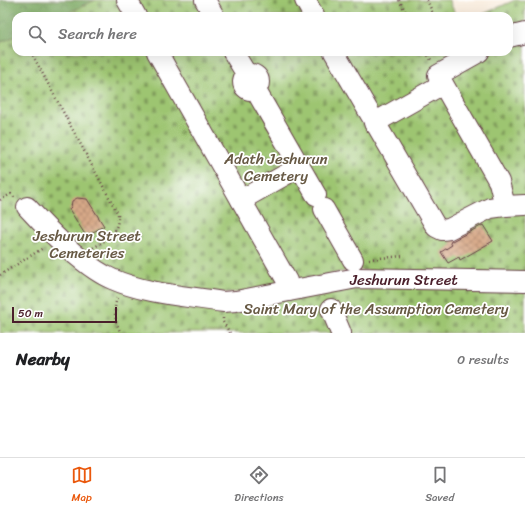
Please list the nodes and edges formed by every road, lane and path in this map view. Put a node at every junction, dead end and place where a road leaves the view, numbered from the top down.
1 (127, 0) edge
2 (205, 0) edge
3 (305, 0) edge
4 (399, 0) edge
5 (427, 0) edge
6 (134, 12) edge
7 (212, 12) edge
8 (312, 12) edge
9 (406, 12) edge
10 (432, 12) edge
11 (525, 33) edge
12 (513, 36) edge
13 (33, 56) edge
14 (159, 56) edge
15 (235, 56) edge
16 (336, 56) edge
17 (472, 56) edge
18 (442, 84) junction
19 (374, 123) junction
20 (299, 167) junction
21 (241, 200) junction
22 (525, 205) edge
23 (506, 206) junction
24 (26, 207) dead end
25 (56, 237) junction
26 (403, 256) dead end
27 (83, 259) junction
28 (353, 260) joint
29 (0, 275) edge
30 (525, 281) edge
31 (126, 284) junction
32 (288, 291) junction
33 (331, 309) dead end
34 (121, 333) edge
35 (341, 333) edge

1 - 6 street
2 - 7 street
3 - 8 street
4 - 9 path
5 - 10 path
11 - 12 street
13 - 27 path
14 - 21 street
15 - 20 street
16 - 19 street
17 - 18 street
18 - 19 street
18 - 23 street
19 - 23 street
20 - 21 street
20 - 28 street
21 - 32 street
22 - 23 street
24 - 25 street, Jeshurun Street
25 - 27 street, Jeshurun Street
25 - 29 path
26 - 28 path
27 - 31 street, Jeshurun Street
30 - 32 street, Jeshurun Street
31 - 32 street, Jeshurun Street
31 - 34 path
33 - 35 street

